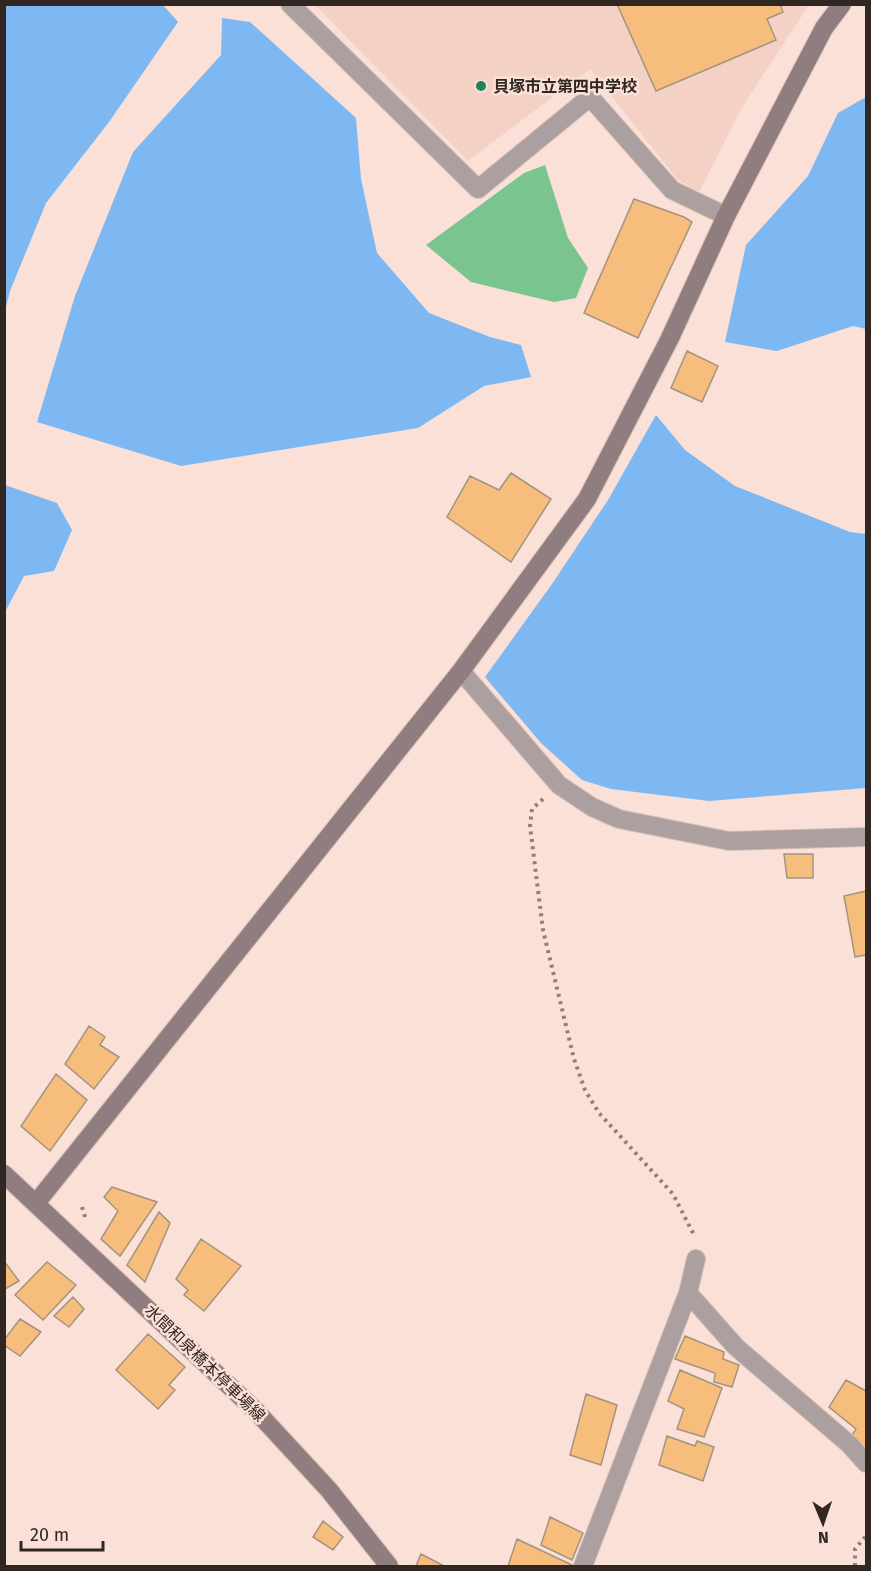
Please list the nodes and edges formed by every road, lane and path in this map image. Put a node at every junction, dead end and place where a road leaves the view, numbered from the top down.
1 (290, 4) edge
2 (842, 4) edge
3 (726, 216) junction
4 (461, 671) junction
5 (559, 785) junction
6 (867, 837) edge
7 (4, 1174) edge
8 (37, 1202) junction
9 (696, 1259) joint
10 (688, 1293) junction
11 (867, 1463) edge
12 (867, 1536) edge
13 (389, 1566) edge
14 (583, 1566) edge
15 (855, 1566) edge

1 - 3 street
2 - 3 street
3 - 4 street
4 - 5 street
4 - 8 street
5 - 6 street
5 - 9 path
7 - 8 street, 水間和泉橋本停車場線
8 - 13 street, 水間和泉橋本停車場線
9 - 10 street
10 - 11 street
10 - 14 street
12 - 15 path

